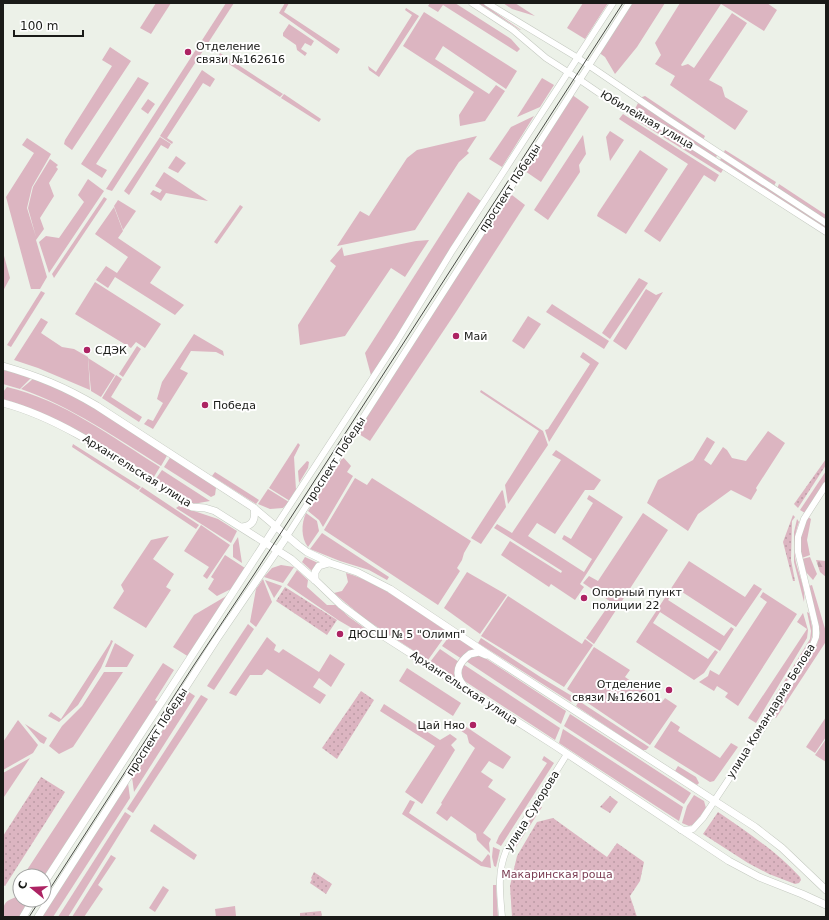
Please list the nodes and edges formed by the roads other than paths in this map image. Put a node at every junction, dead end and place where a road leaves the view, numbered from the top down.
1 (472, 3) edge
2 (487, 3) edge
3 (613, 3) edge
4 (629, 3) edge
5 (527, 27) junction
6 (520, 37) junction
7 (578, 58) junction
8 (589, 65) junction
9 (568, 73) junction
10 (580, 80) junction
11 (638, 100) junction
12 (631, 110) junction
13 (826, 223) edge
14 (826, 232) edge
15 (3, 366) edge
16 (3, 403) edge
17 (826, 484) edge
18 (254, 508) junction
19 (276, 526) junction
20 (242, 527) junction
21 (287, 536) junction
22 (265, 543) junction
23 (277, 550) junction
24 (330, 563) junction
25 (315, 580) junction
26 (495, 659) junction
27 (470, 692) junction
28 (567, 754) junction
29 (715, 801) junction
30 (682, 830) junction
31 (52, 871) edge
32 (826, 890) edge
33 (826, 905) edge
34 (28, 908) edge
35 (23, 917) edge
36 (38, 917) edge
37 (502, 917) edge

1 - 6 main road, Юбилейная улица
2 - 5 main road, Юбилейная улица
3 - 7 main road, проспект Победы
4 - 8 main road, проспект Победы
5 - 6 main road
5 - 7 main road, Юбилейная улица
6 - 9 main road, Юбилейная улица
7 - 8 main road, Юбилейная улица
7 - 9 main road, проспект Победы
8 - 10 main road, проспект Победы
8 - 11 main road, Юбилейная улица
9 - 10 main road, Юбилейная улица
9 - 19 main road, проспект Победы
10 - 12 main road, Юбилейная улица
10 - 21 main road, проспект Победы
11 - 12 main road
11 - 13 main road, Юбилейная улица
12 - 14 main road, Юбилейная улица
15 - 18 main road
16 - 20 main road, Архангельская улица
17 - 29 main road, улица Командарма Белова
18 - 19 main road
18 - 20 main road
19 - 21 main road
19 - 22 main road, проспект Победы
20 - 22 main road, Архангельская улица
21 - 23 main road, проспект Победы
21 - 24 main road
22 - 23 main road, Архангельская улица
22 - 31 main road, проспект Победы
23 - 25 main road, Архангельская улица
23 - 36 main road, проспект Победы
24 - 25 main road
24 - 26 main road
25 - 27 main road, Архангельская улица
26 - 27 main road
26 - 29 main road
27 - 28 main road, Архангельская улица
28 - 30 main road, Архангельская улица
28 - 37 main road, улица Суворова
29 - 30 main road, улица Командарма Белова
29 - 32 main road
30 - 33 main road, Архангельская улица
34 - 35 main road

